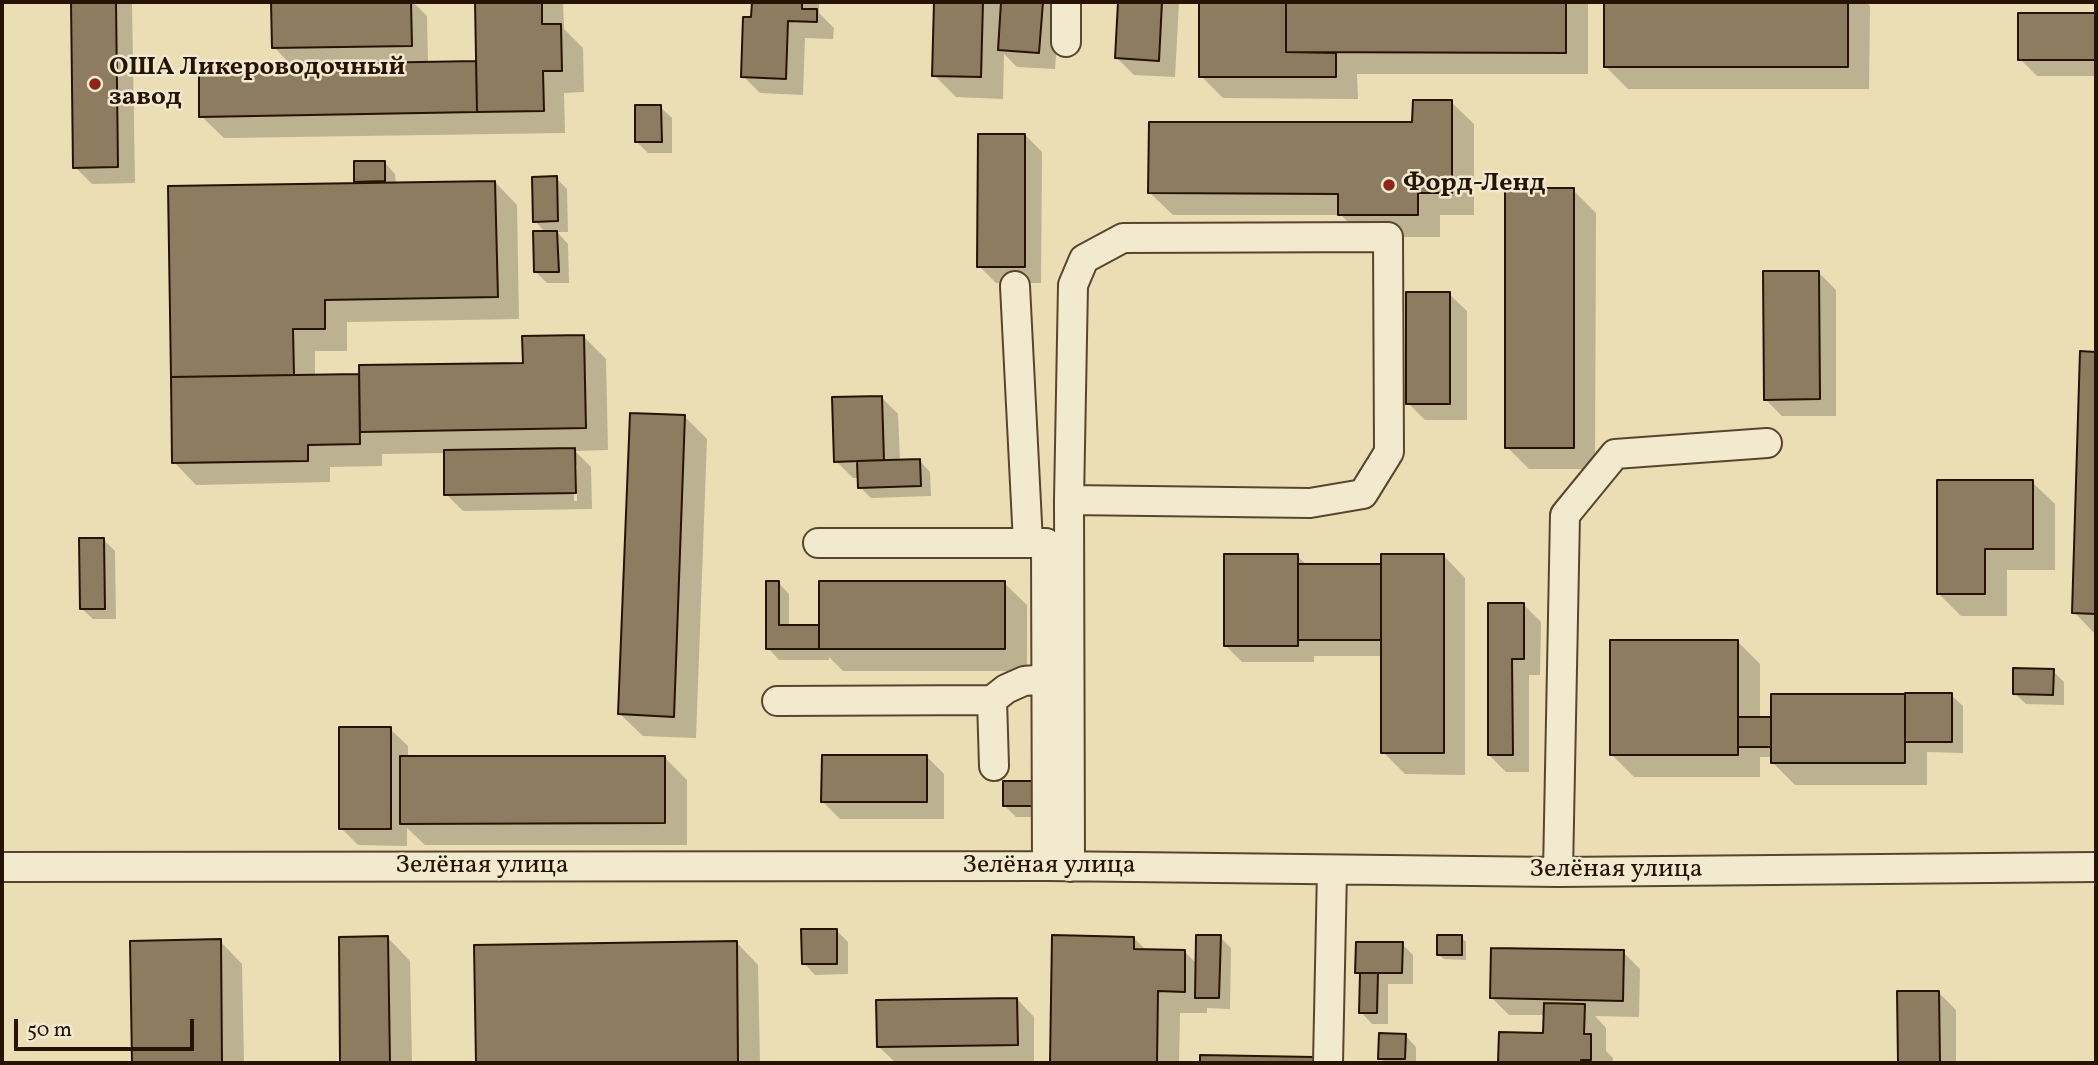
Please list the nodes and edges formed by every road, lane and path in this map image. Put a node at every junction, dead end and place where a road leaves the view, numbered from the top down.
1 (1066, 2) edge
2 (1066, 42) dead end
3 (1015, 286) dead end
4 (1767, 443) dead end
5 (1069, 500) junction
6 (818, 543) dead end
7 (1028, 543) junction
8 (1047, 679) junction
9 (992, 700) junction
10 (777, 701) dead end
11 (994, 766) dead end
12 (1058, 866) junction
13 (2, 867) edge
14 (2096, 867) edge
15 (1332, 870) junction
16 (1558, 872) junction
17 (1328, 1063) edge

1 - 2 street
3 - 7 street
4 - 16 street
5 - 5 street
5 - 12 street
6 - 7 street
7 - 8 street
8 - 9 street
8 - 12 street
9 - 10 street
9 - 11 street
12 - 13 street, Зелёная улица
12 - 15 street, Зелёная улица
14 - 16 street, Зелёная улица
15 - 16 street, Зелёная улица
15 - 17 street

